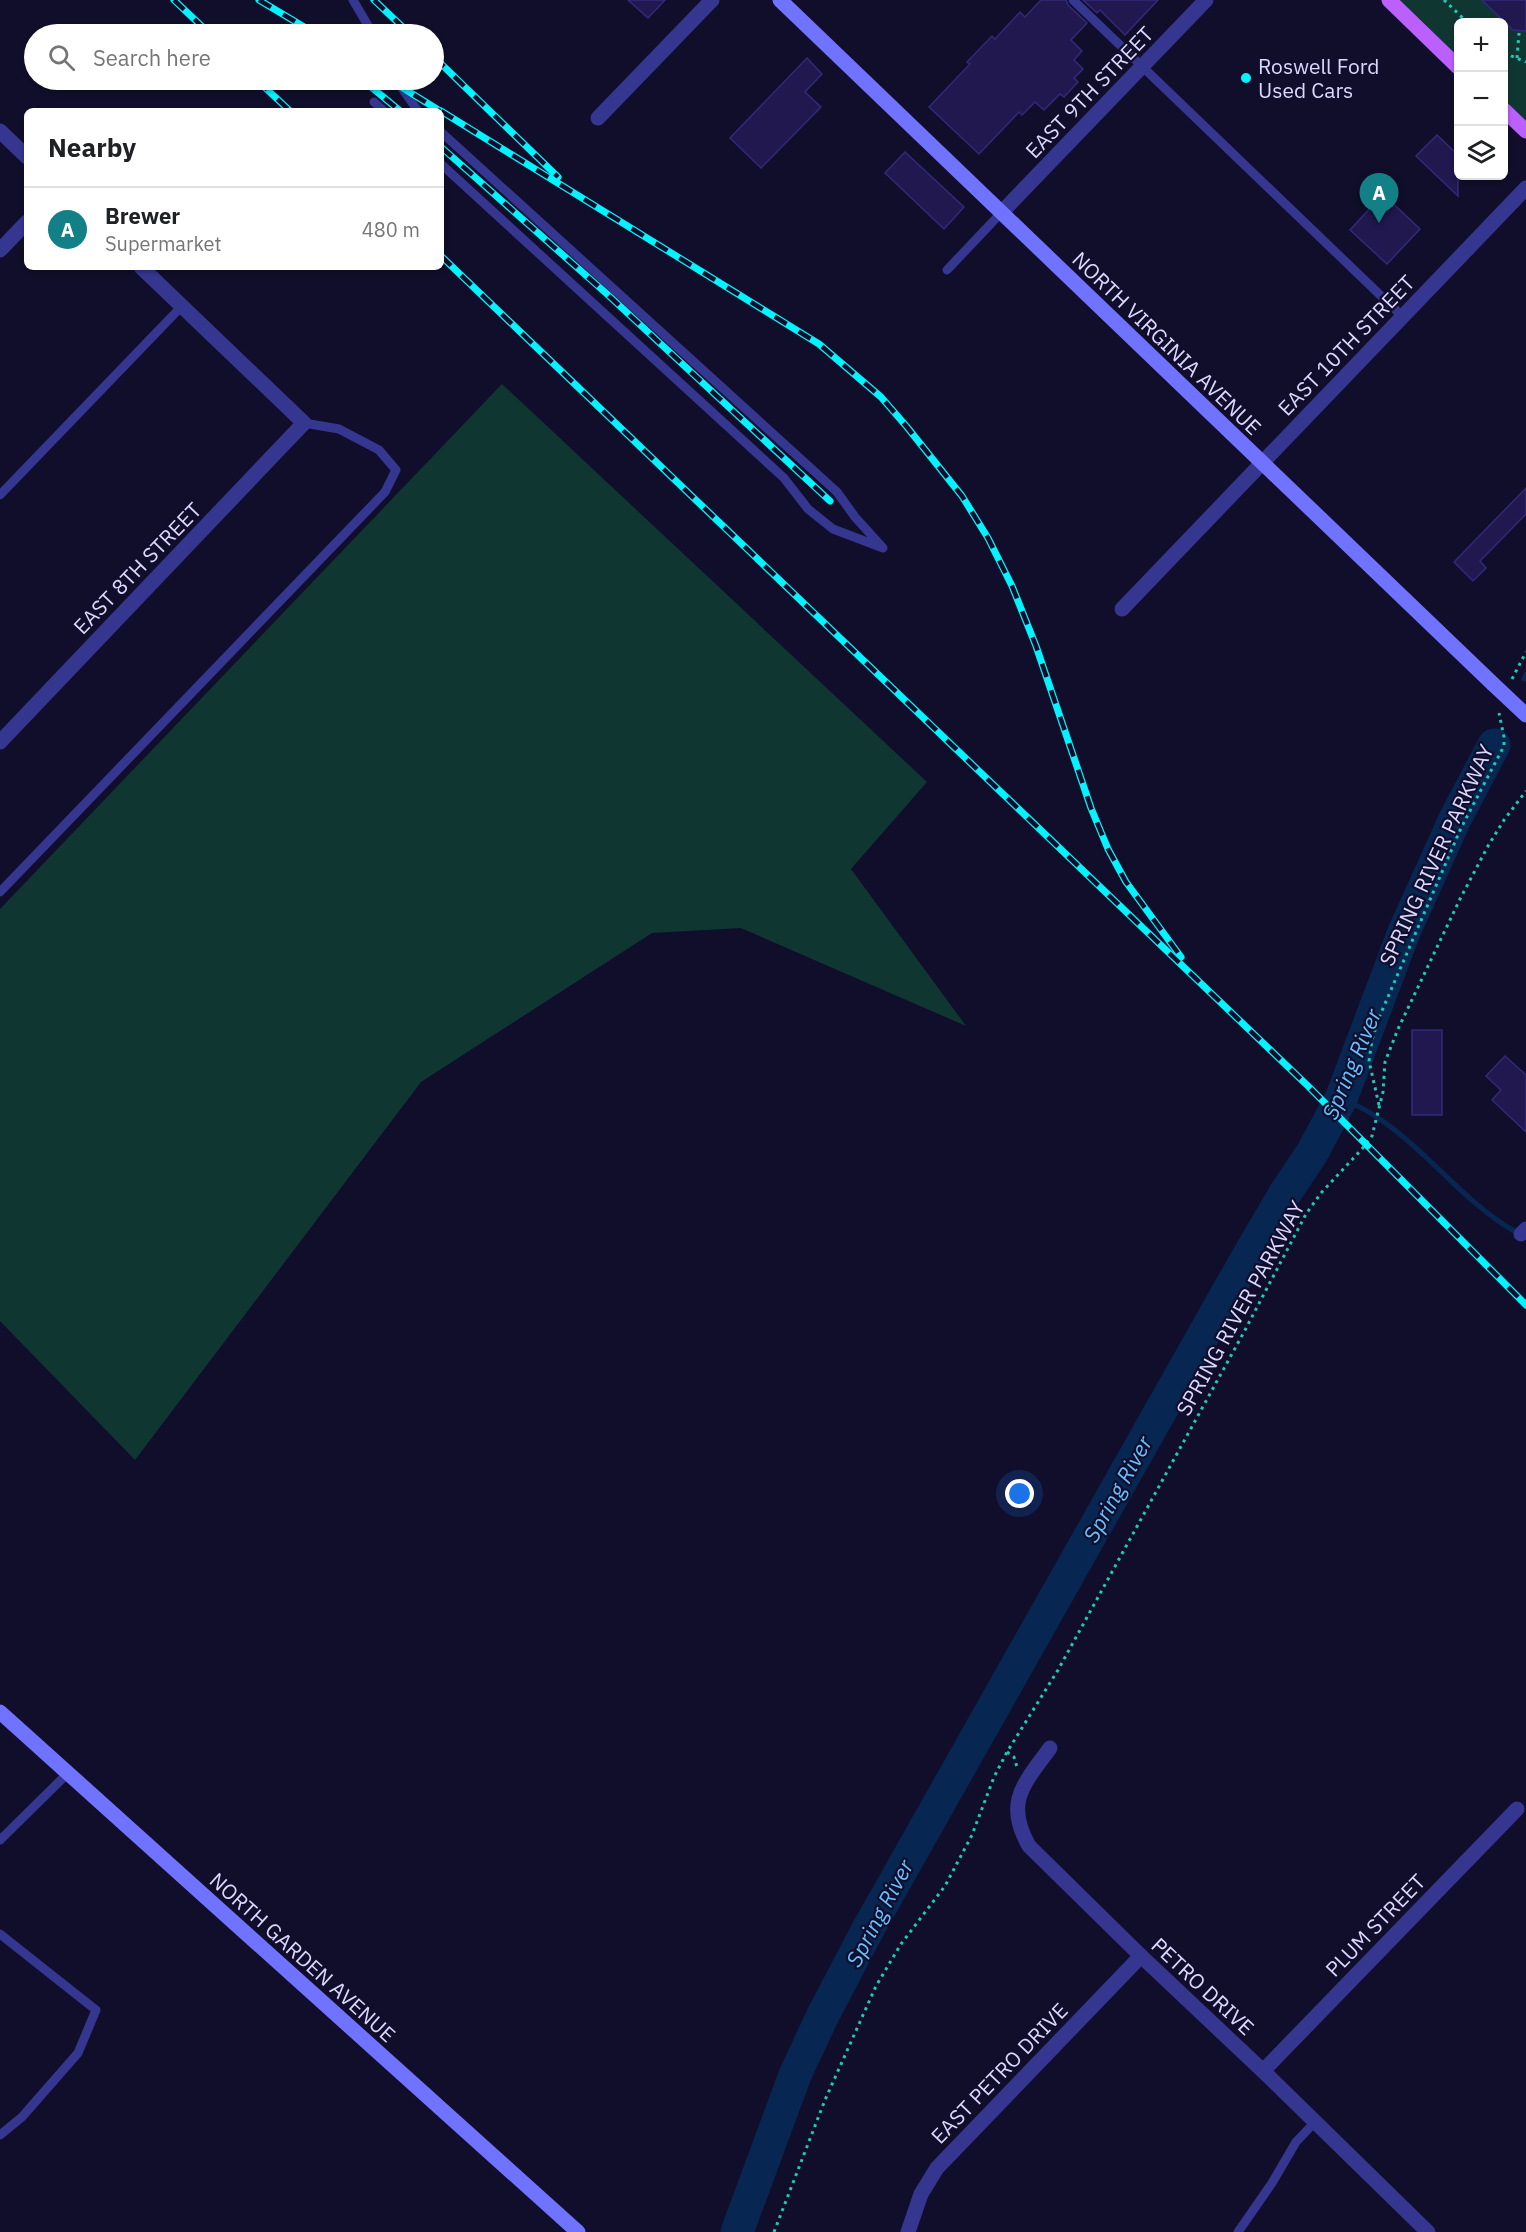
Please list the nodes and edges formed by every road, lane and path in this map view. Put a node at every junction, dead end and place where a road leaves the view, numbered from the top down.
1 (352, 0) edge
2 (712, 0) edge
3 (780, 0) edge
4 (1073, 0) edge
5 (1206, 0) edge
6 (1389, 0) edge
7 (1444, 0) edge
8 (1463, 18) edge
9 (367, 24) edge
10 (1519, 33) dead end
11 (1508, 55) edge
12 (1517, 58) junction
13 (1526, 62) edge
14 (1454, 63) edge
15 (1142, 67) junction
16 (403, 90) edge
17 (374, 102) dead end
18 (381, 108) edge
19 (416, 108) edge
20 (1508, 115) edge
21 (598, 118) dead end
22 (0, 131) edge
23 (1526, 131) edge
24 (444, 135) edge
25 (24, 154) edge
26 (444, 167) edge
27 (1526, 188) edge
28 (1001, 213) junction
29 (24, 225) edge
30 (0, 250) edge
31 (144, 270) edge
32 (947, 270) dead end
33 (182, 306) junction
34 (1403, 317) junction
35 (304, 423) junction
36 (1262, 464) junction
37 (0, 495) edge
38 (1122, 609) dead end
39 (1526, 651) edge
40 (1509, 687) dead end
41 (1500, 704) dead end
42 (1526, 715) edge
43 (0, 742) edge
44 (1526, 791) edge
45 (0, 892) edge
46 (1380, 1109) junction
47 (0, 1712) edge
48 (1050, 1748) dead end
49 (68, 1773) junction
50 (1517, 1809) dead end
51 (0, 1840) edge
52 (0, 1934) edge
53 (1141, 1956) junction
54 (1263, 2071) junction
55 (1315, 2122) junction
56 (0, 2135) edge
57 (578, 2232) edge
58 (774, 2232) edge
59 (908, 2232) edge
60 (1238, 2232) edge
61 (1428, 2232) edge

1 - 9 lane
2 - 21 street
3 - 28 street, NORTH VIRGINIA AVENUE
4 - 15 lane
5 - 15 street, EAST 9TH STREET
6 - 14 main road
7 - 8 path
10 - 12 path
11 - 12 path
12 - 13 path
15 - 28 street, EAST 9TH STREET
15 - 34 lane
16 - 19 lane
17 - 18 lane
20 - 23 main road
22 - 25 street
24 - 26 lane
27 - 34 street, EAST 10TH STREET
28 - 32 lane
28 - 36 street, NORTH VIRGINIA AVENUE
29 - 30 street
31 - 33 street
33 - 35 street
33 - 37 lane
34 - 36 street, EAST 10TH STREET
35 - 43 street, EAST 8TH STREET
35 - 45 lane
36 - 38 street, EAST 10TH STREET
36 - 42 street, NORTH VIRGINIA AVENUE, bridge
39 - 40 path
41 - 46 path, SPRING RIVER PARKWAY
44 - 46 path, SPRING RIVER PARKWAY
46 - 58 path, SPRING RIVER PARKWAY
47 - 49 street, NORTH GARDEN AVENUE
48 - 53 street, PETRO DRIVE
49 - 51 lane
49 - 57 street, NORTH GARDEN AVENUE
50 - 54 street, PLUM STREET
52 - 56 lane
53 - 54 street, PETRO DRIVE
53 - 59 street, EAST PETRO DRIVE
54 - 55 street, PETRO DRIVE
55 - 60 lane
55 - 61 street, PETRO DRIVE

